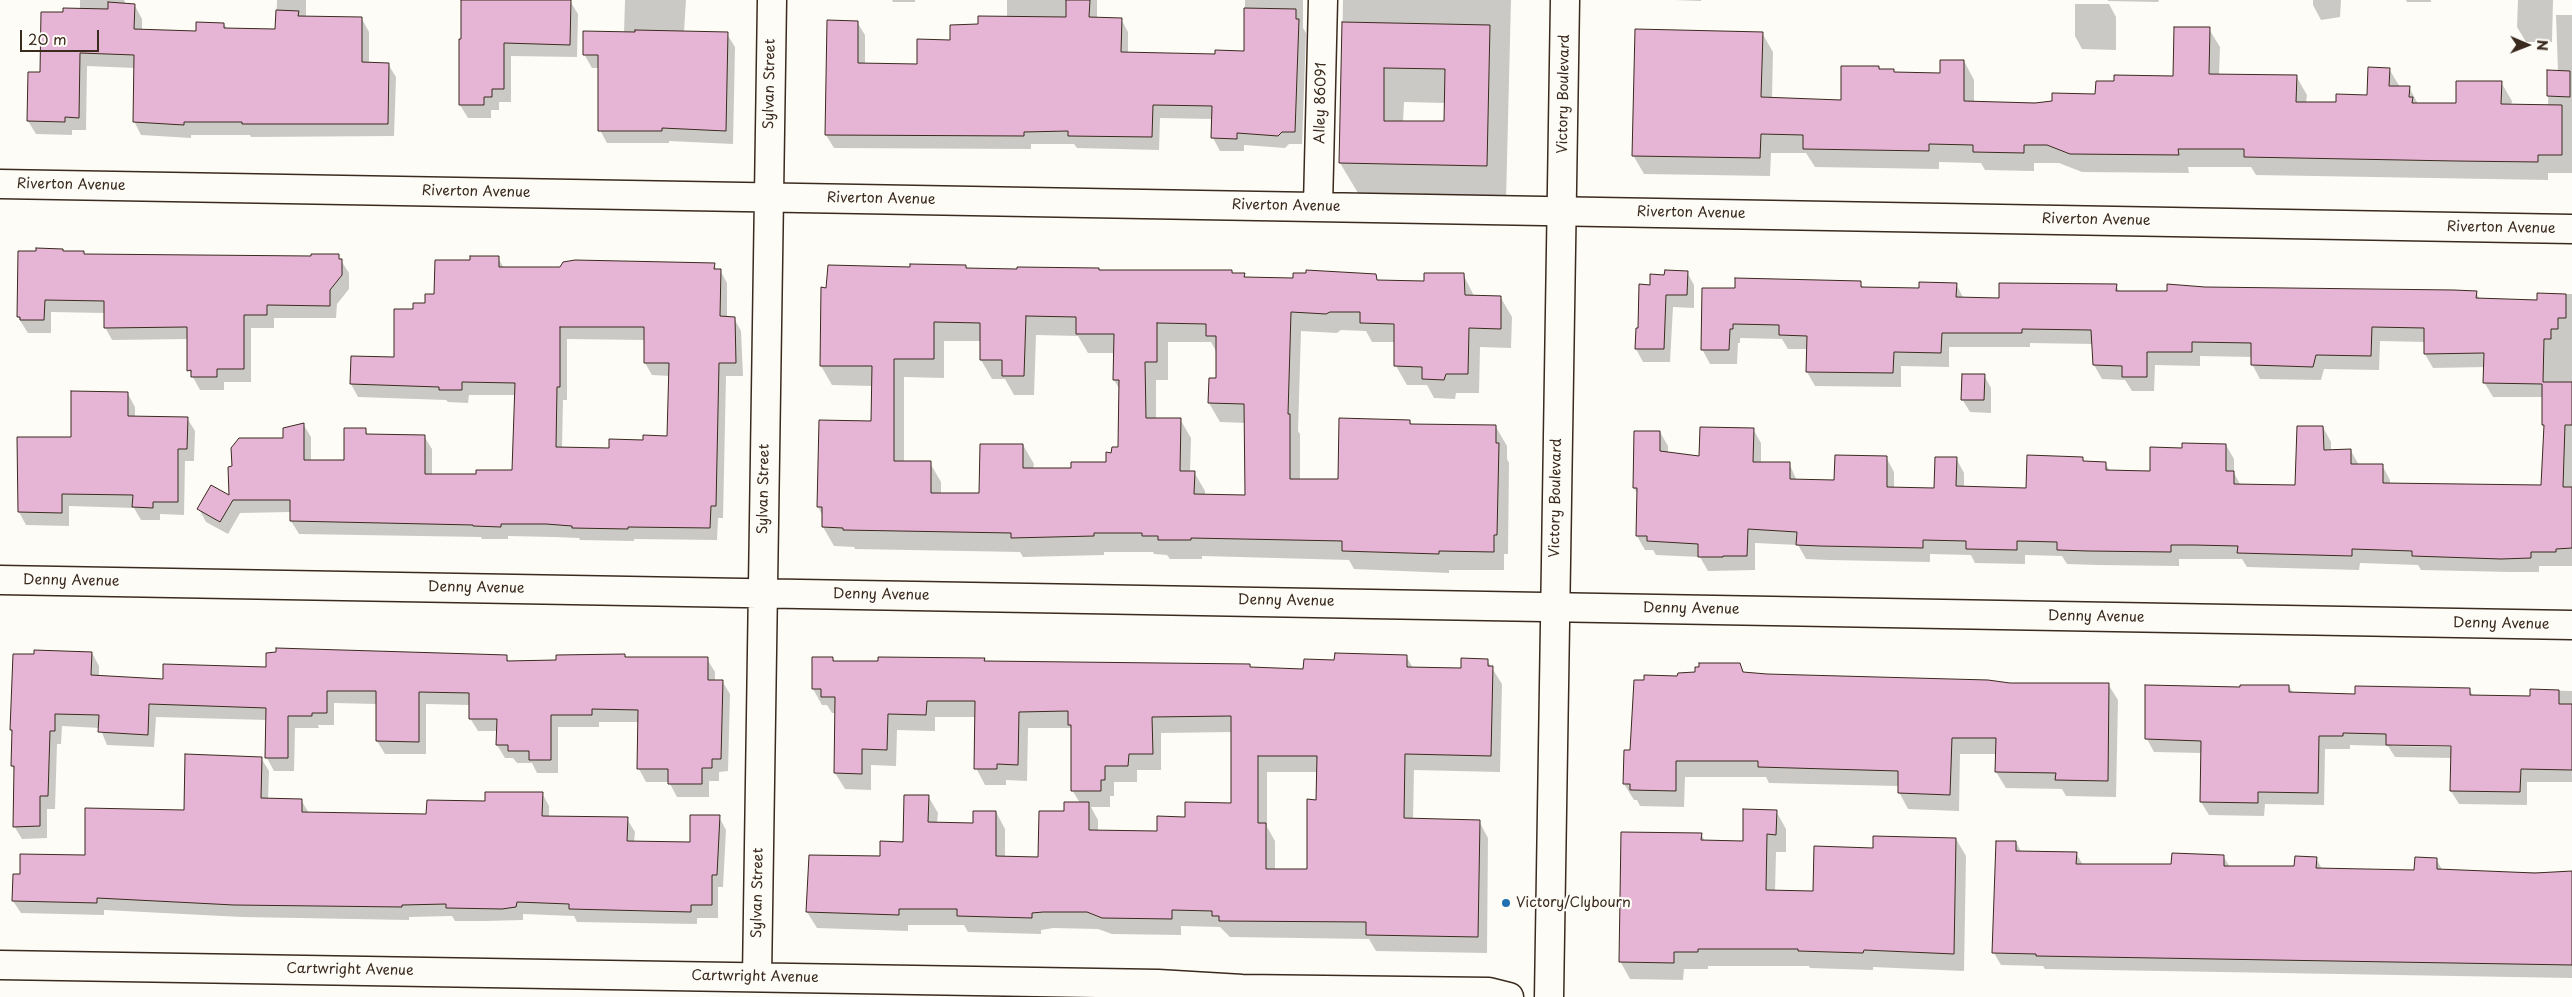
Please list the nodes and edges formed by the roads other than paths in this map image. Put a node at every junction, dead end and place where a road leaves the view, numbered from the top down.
1 (772, 0) edge
2 (1323, 0) edge
3 (1565, 0) edge
4 (0, 184) edge
5 (768, 197) junction
6 (1318, 206) junction
7 (1562, 210) junction
8 (2572, 229) edge
9 (0, 580) edge
10 (762, 593) junction
11 (1554, 605) junction
12 (2572, 625) edge
13 (0, 965) edge
14 (757, 977) junction
15 (1158, 991) edge
16 (1510, 997) edge
17 (1549, 997) edge

1 - 5 street, Sylvan Street
2 - 6 street, Alley 86091
3 - 7 street, Victory Boulevard
4 - 5 street, Riverton Avenue
5 - 6 street, Riverton Avenue
5 - 10 street, Sylvan Street
6 - 7 street, Riverton Avenue
7 - 8 street, Riverton Avenue
7 - 11 street, Victory Boulevard
9 - 10 street, Denny Avenue
10 - 11 street, Denny Avenue
10 - 14 street, Sylvan Street
11 - 12 street, Denny Avenue
11 - 17 street, Victory Boulevard
13 - 14 street, Cartwright Avenue
14 - 15 street, Cartwright Avenue
15 - 16 street, Cartwright Avenue

